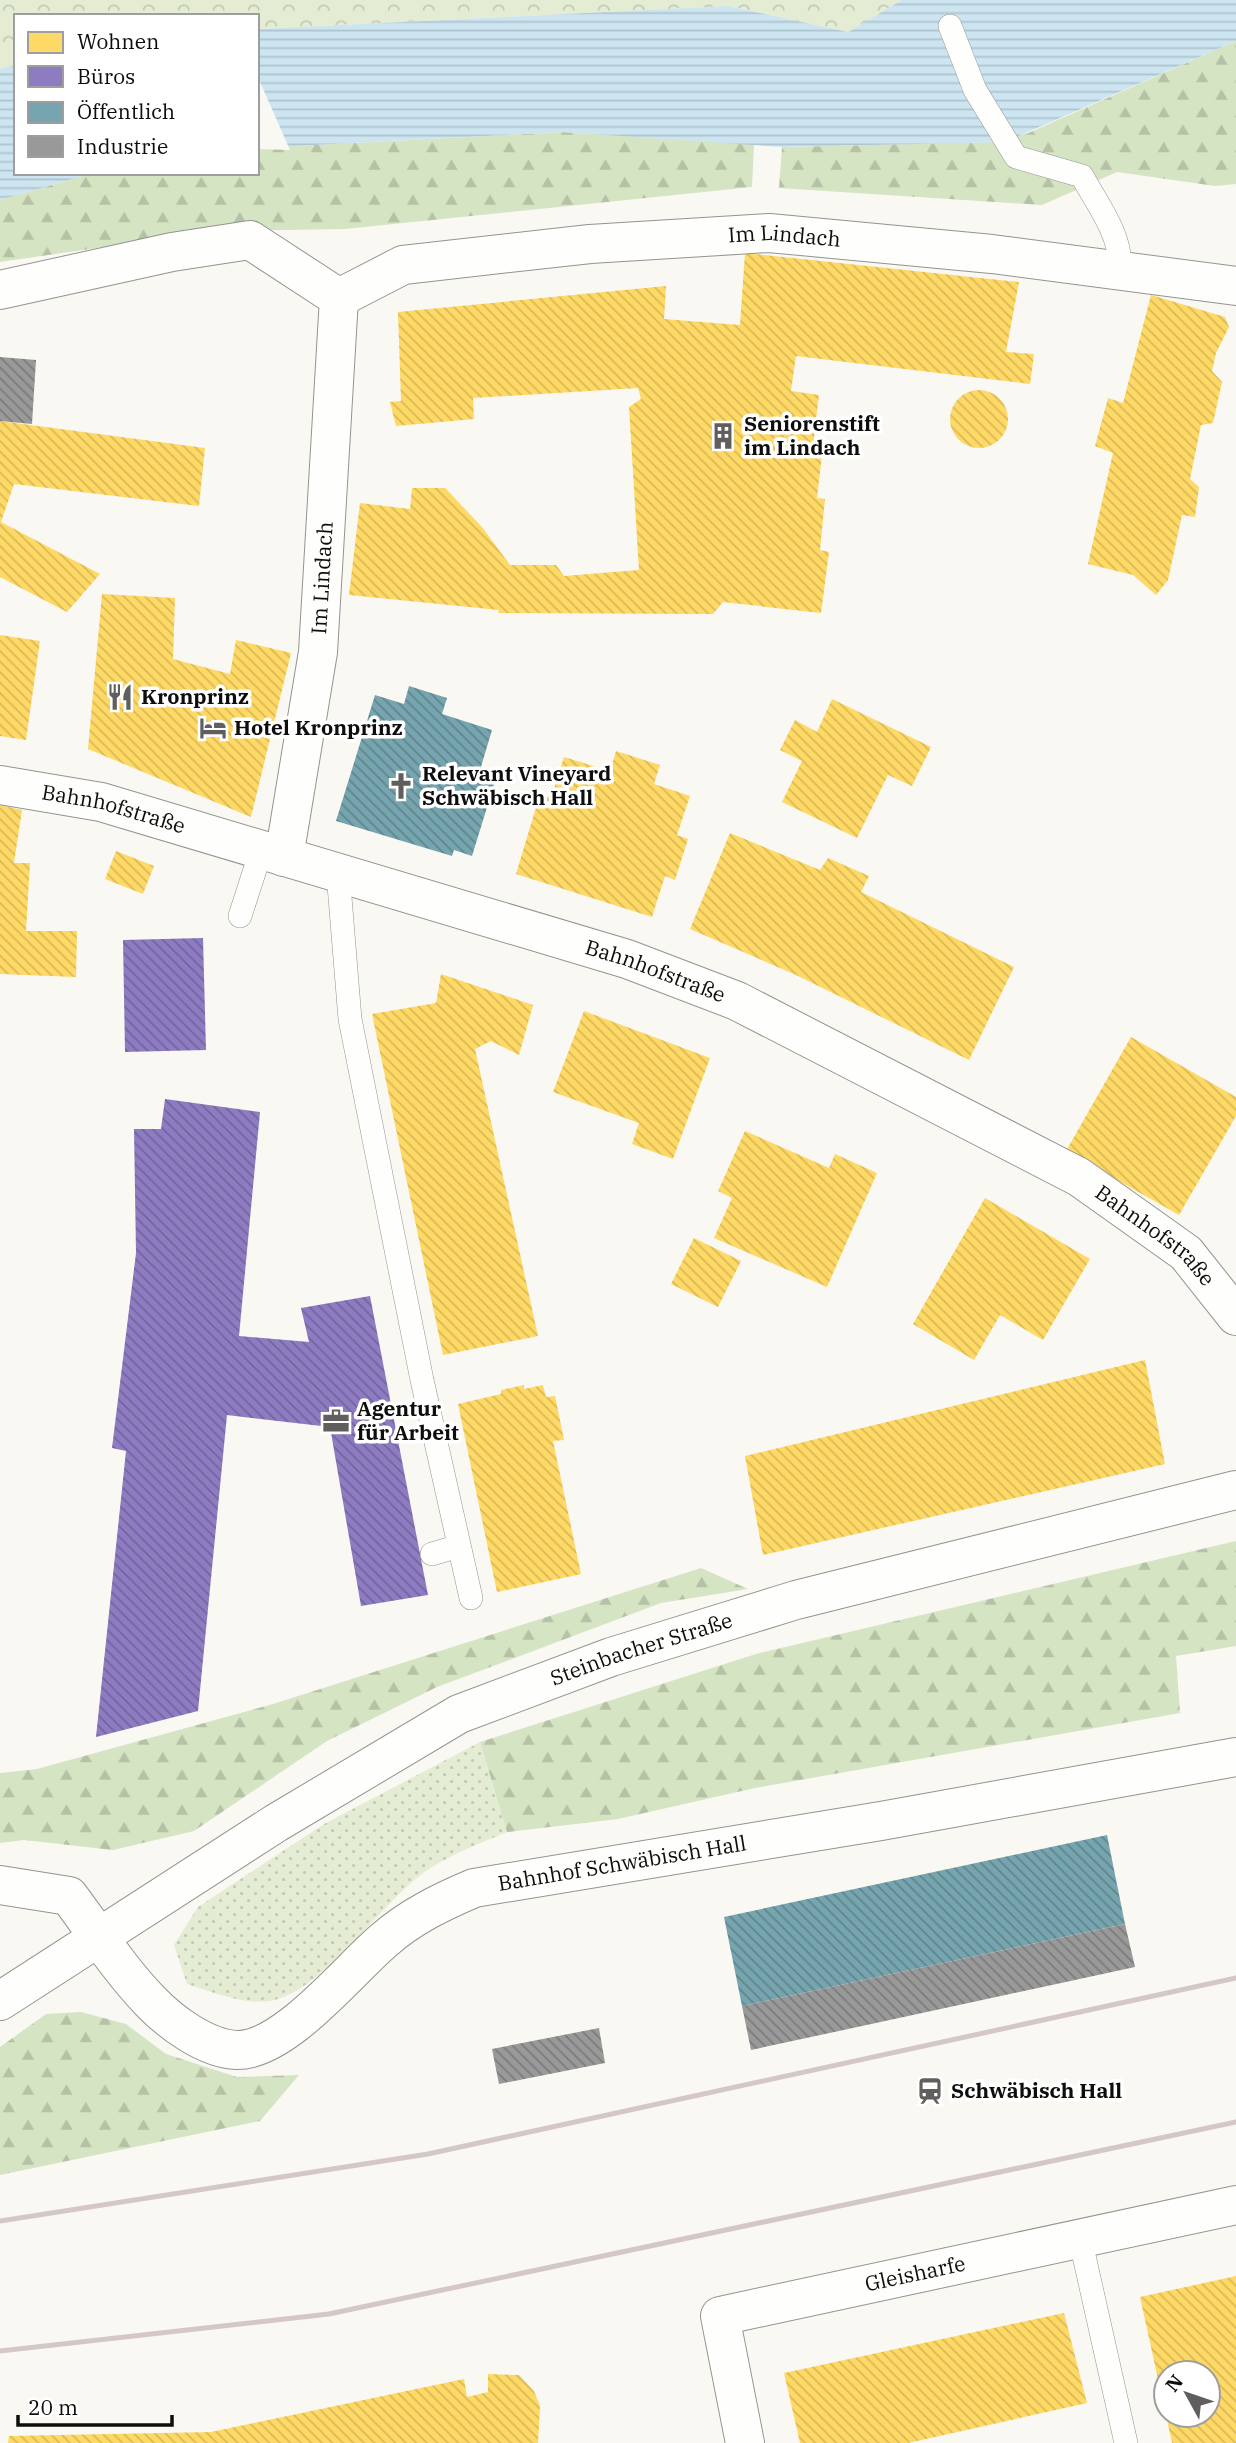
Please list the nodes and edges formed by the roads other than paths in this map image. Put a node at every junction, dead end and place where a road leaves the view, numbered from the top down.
1 (950, 26) dead end
2 (1119, 271) junction
3 (1236, 286) edge
4 (0, 290) edge
5 (339, 298) junction
6 (0, 785) edge
7 (272, 854) junction
8 (338, 873) junction
9 (240, 916) dead end
10 (1236, 1317) edge
11 (1236, 1490) edge
12 (459, 1546) junction
13 (432, 1554) dead end
14 (471, 1598) dead end
15 (1236, 1757) edge
16 (0, 1885) edge
17 (101, 1938) junction
18 (0, 2001) edge
19 (1236, 2205) edge
20 (1080, 2238) junction
21 (745, 2443) edge
22 (1126, 2443) edge

1 - 2 lane
2 - 3 street, Im Lindach
2 - 5 street, Im Lindach
4 - 5 street
5 - 7 street, Im Lindach
6 - 7 street, Bahnhofstraße
7 - 8 street, Bahnhofstraße
7 - 9 lane
8 - 10 street, Bahnhofstraße
8 - 12 lane
11 - 17 street, Steinbacher Straße
12 - 13 lane
12 - 14 lane
15 - 17 street, Bahnhof Schwäbisch Hall
16 - 17 street, Bahnhof Schwäbisch Hall
17 - 18 street, Steinbacher Straße
19 - 20 street, Gleisharfe
20 - 21 street, Gleisharfe
20 - 22 lane

